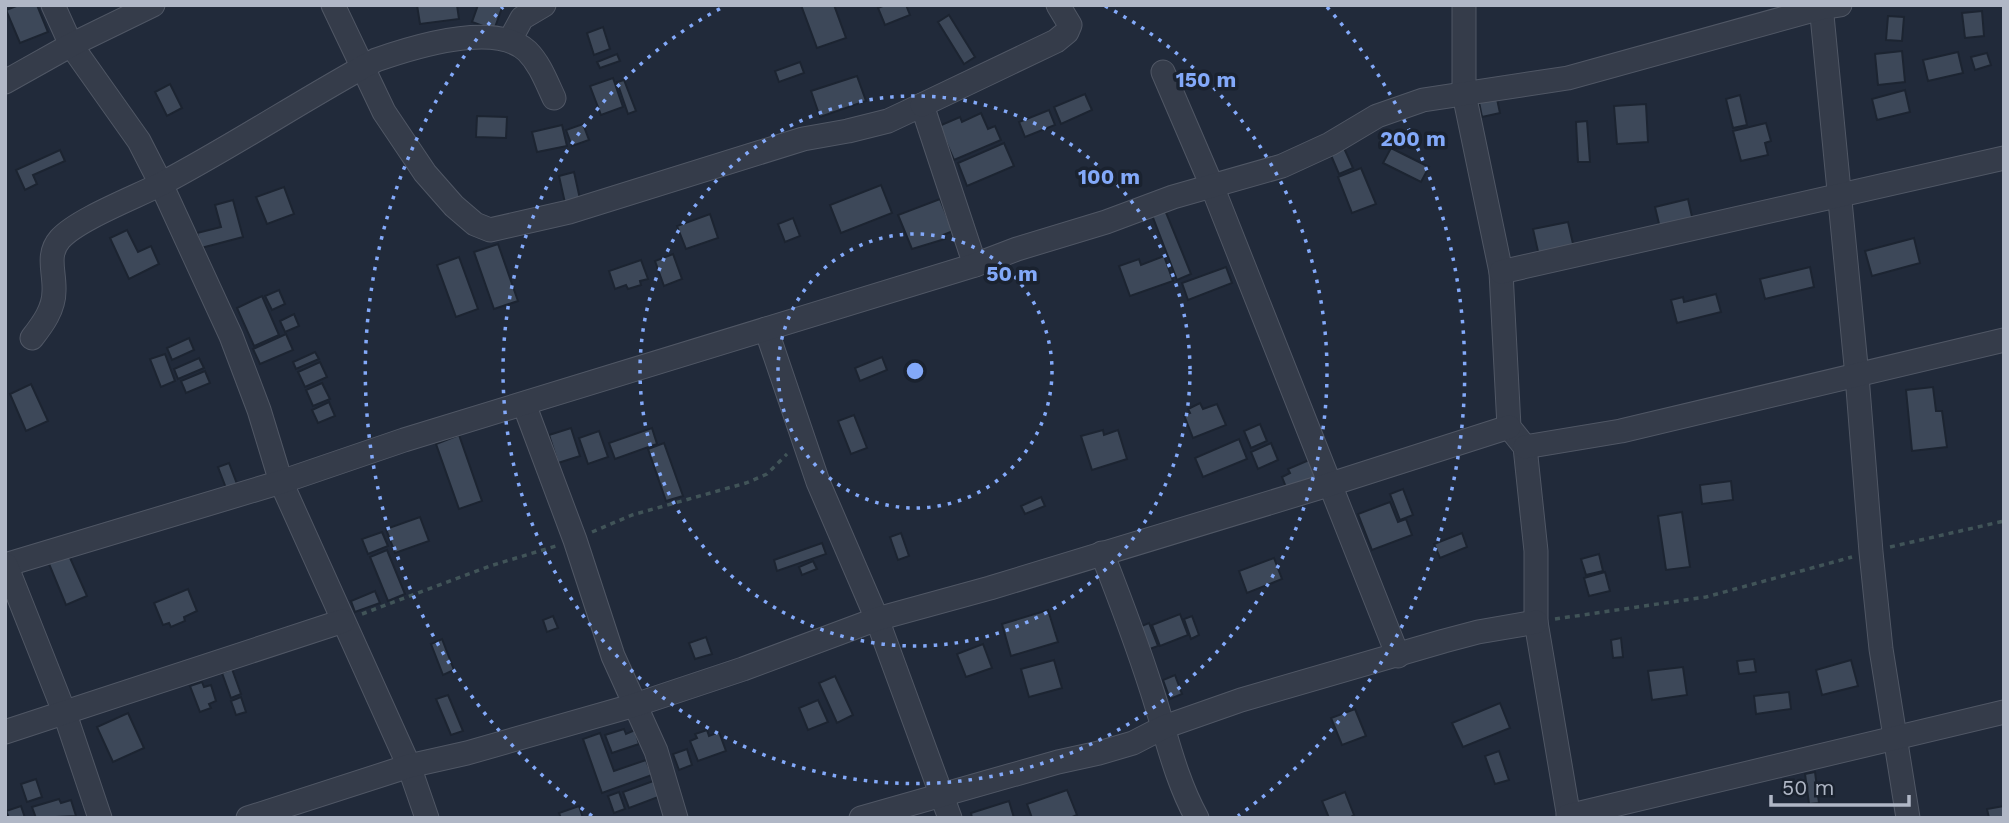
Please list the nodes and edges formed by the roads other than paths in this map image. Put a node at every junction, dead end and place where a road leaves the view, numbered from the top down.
1 (53, 5) edge
2 (153, 5) edge
3 (333, 5) edge
4 (544, 5) edge
5 (1058, 5) edge
6 (1464, 5) edge
7 (1827, 6) edge
8 (510, 40) junction
9 (71, 45) junction
10 (362, 68) junction
11 (1163, 72) dead end
12 (5, 82) edge
13 (1464, 94) junction
14 (554, 98) dead end
15 (922, 105) junction
16 (2004, 158) edge
17 (161, 184) junction
18 (1212, 186) junction
19 (1839, 197) junction
20 (975, 265) junction
21 (1501, 272) junction
22 (766, 329) junction
23 (32, 338) dead end
24 (2004, 340) edge
25 (1857, 376) junction
26 (524, 404) junction
27 (1509, 427) junction
28 (1525, 447) junction
29 (281, 482) junction
30 (1328, 485) junction
31 (1101, 553) junction
32 (6, 565) edge
33 (877, 619) junction
34 (343, 621) junction
35 (1536, 622) junction
36 (1398, 656) junction
37 (635, 705) junction
38 (2004, 712) edge
39 (65, 714) junction
40 (1164, 727) junction
41 (5, 732) edge
42 (1896, 739) junction
43 (409, 766) junction
44 (943, 794) junction
45 (1569, 817) edge
46 (100, 818) edge
47 (248, 818) edge
48 (427, 818) edge
49 (676, 818) edge
50 (861, 818) edge
51 (950, 818) edge
52 (1197, 818) edge
53 (1908, 818) edge

1 - 9 street
2 - 9 street
3 - 10 street
4 - 8 street
5 - 15 street
6 - 13 street
7 - 13 street
7 - 19 street
8 - 10 street
8 - 14 street
9 - 12 street
9 - 17 street
10 - 15 street
10 - 17 street
11 - 18 street
13 - 18 street
13 - 21 street
15 - 20 street
16 - 19 street
17 - 23 street
17 - 29 street
18 - 20 street
18 - 30 street
19 - 21 street
19 - 25 street
20 - 22 street
21 - 27 street
22 - 26 street
22 - 33 street
24 - 25 street
25 - 28 street
25 - 42 street
26 - 29 street
26 - 37 street
27 - 28 street
27 - 30 street
28 - 35 street
29 - 32 street
29 - 34 street
30 - 31 street
30 - 36 street
31 - 33 street
31 - 40 street
32 - 39 street
33 - 37 street
33 - 44 street
34 - 39 street
34 - 43 street
35 - 36 street
35 - 45 street
36 - 40 street
37 - 43 street
37 - 49 street
38 - 42 street
39 - 41 street
39 - 46 street
40 - 44 street
40 - 52 street
42 - 45 street
42 - 53 street
43 - 47 street
43 - 48 street
44 - 50 street
44 - 51 street

